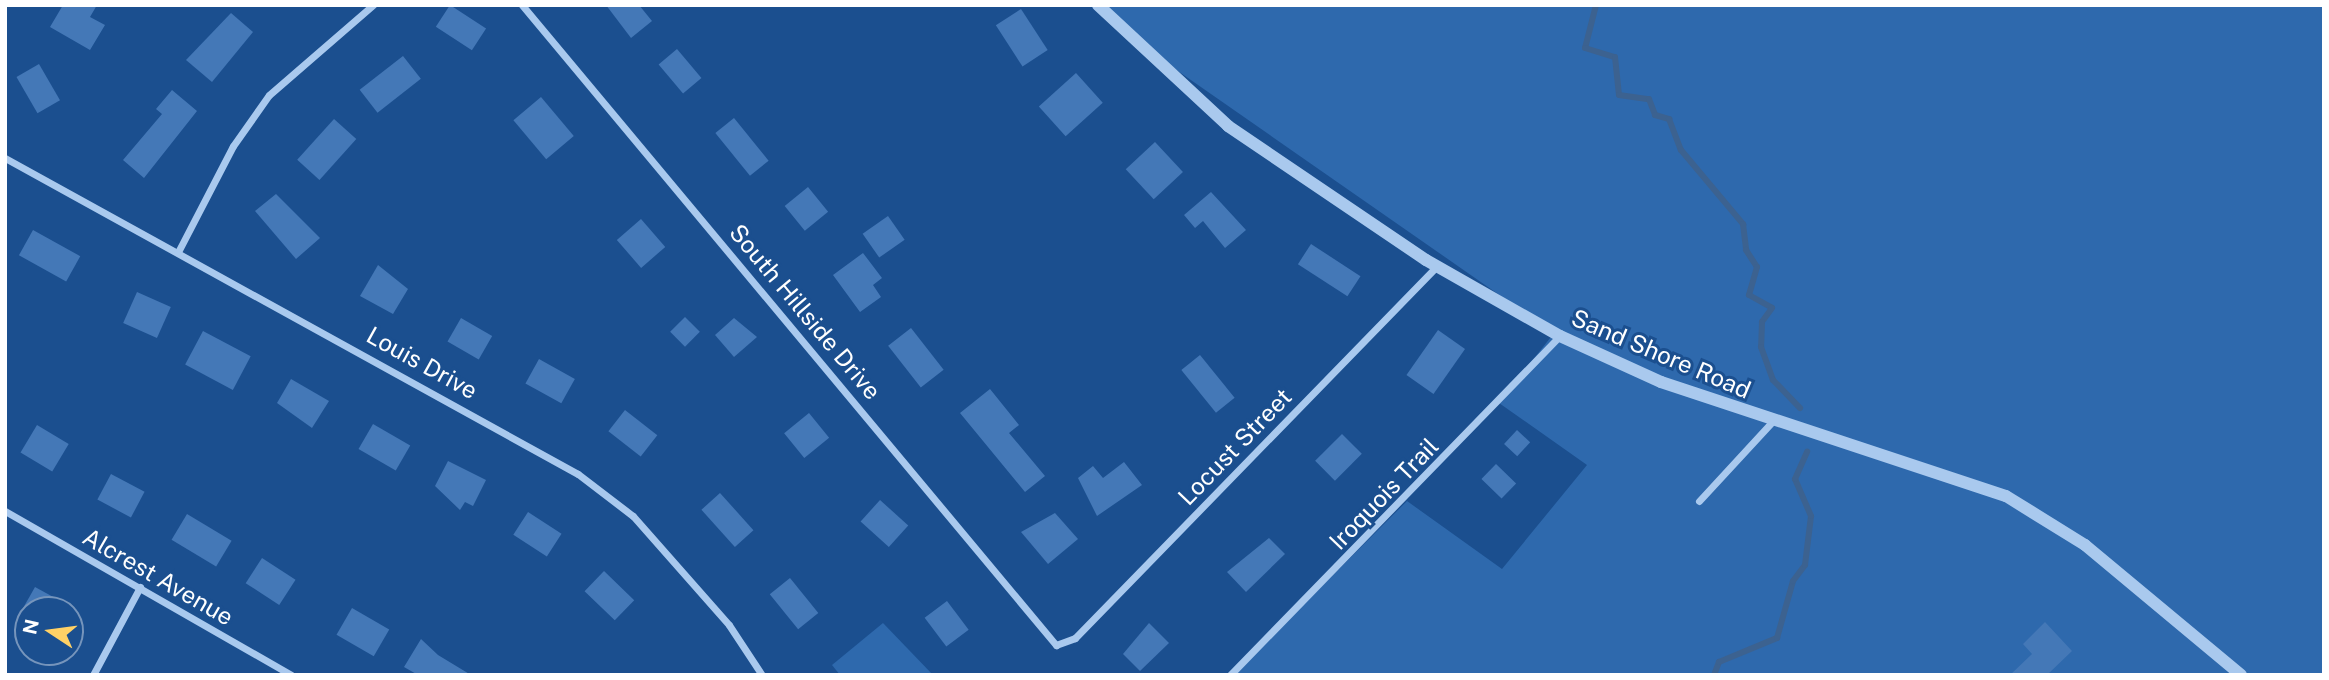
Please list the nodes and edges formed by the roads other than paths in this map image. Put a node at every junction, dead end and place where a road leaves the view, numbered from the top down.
1 (373, 5) edge
2 (522, 5) edge
3 (1098, 5) edge
4 (5, 158) edge
5 (178, 252) junction
6 (1437, 266) junction
7 (1560, 336) junction
8 (1773, 422) junction
9 (1699, 501) dead end
10 (5, 511) edge
11 (140, 587) junction
12 (1056, 645) joint
13 (93, 675) edge
14 (291, 675) edge
15 (762, 675) edge
16 (1230, 675) edge
17 (2241, 675) edge

1 - 5 street
2 - 12 street, South Hillside Drive
3 - 6 street, Sand Shore Road
4 - 5 street, Louis Drive
5 - 15 street, Louis Drive
6 - 7 street, Sand Shore Road
6 - 12 street, Locust Street
7 - 8 street, Sand Shore Road
7 - 16 street, Iroquois Trail
8 - 9 street
8 - 17 street, Sand Shore Road
10 - 11 street, Alcrest Avenue
11 - 13 street
11 - 14 street, Alcrest Avenue

